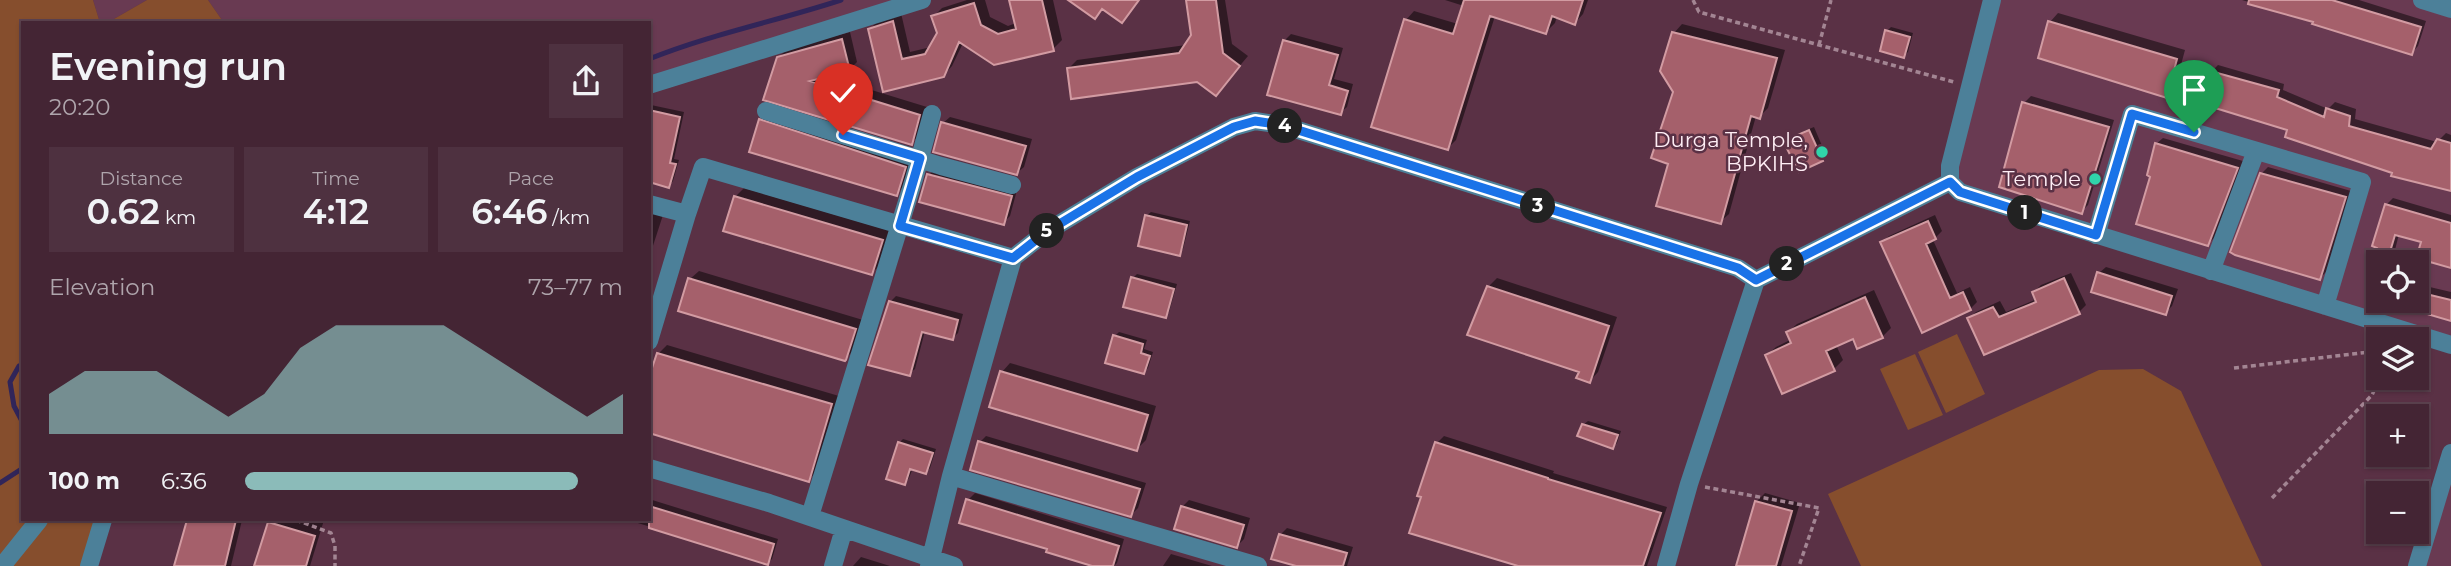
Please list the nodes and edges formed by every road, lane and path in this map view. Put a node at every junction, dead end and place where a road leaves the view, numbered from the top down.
1 (922, 0) edge
2 (1693, 0) edge
3 (1831, 0) edge
4 (1992, 0) edge
5 (2421, 0) edge
6 (2451, 9) edge
7 (1819, 45) junction
8 (651, 84) edge
9 (1970, 87) junction
10 (766, 111) dead end
11 (932, 114) dead end
12 (2256, 151) junction
13 (920, 158) junction
14 (1950, 182) junction
15 (1012, 185) dead end
16 (651, 205) edge
17 (687, 214) junction
18 (900, 226) junction
19 (2096, 235) junction
20 (1013, 258) junction
21 (2211, 271) junction
22 (1756, 280) junction
23 (656, 298) edge
24 (2325, 306) junction
25 (651, 329) edge
26 (2451, 345) edge
27 (2366, 352) edge
28 (2234, 368) dead end
29 (2374, 390) edge
30 (2451, 453) edge
31 (651, 469) edge
32 (951, 476) junction
33 (1689, 484) junction
34 (2272, 498) dead end
35 (810, 516) junction
36 (38, 521) edge
37 (103, 521) edge
38 (299, 521) edge
39 (844, 529) junction
40 (930, 562) edge
41 (2, 566) edge
42 (89, 566) edge
43 (335, 566) edge
44 (833, 566) edge
45 (954, 566) edge
46 (1258, 566) edge
47 (1666, 566) edge
48 (1799, 566) edge
49 (2417, 566) edge

1 - 8 street
2 - 7 path
3 - 7 path
4 - 9 street
5 - 6 street
7 - 9 path
9 - 14 street
10 - 13 street
11 - 13 street
12 - 19 street
12 - 21 street
12 - 24 street
13 - 15 street
13 - 18 street
14 - 19 street
14 - 22 street
16 - 17 street
17 - 18 street
17 - 23 street
18 - 20 street
18 - 35 street
19 - 21 street
20 - 22 street
20 - 32 street
21 - 24 street
22 - 33 street
23 - 25 street
24 - 26 street
27 - 28 path
29 - 34 path
30 - 49 street
31 - 35 street
32 - 40 street
32 - 46 street
33 - 47 street
33 - 48 path
35 - 39 street
36 - 41 street
37 - 42 street
38 - 43 path
39 - 40 street
39 - 44 street
40 - 45 street

